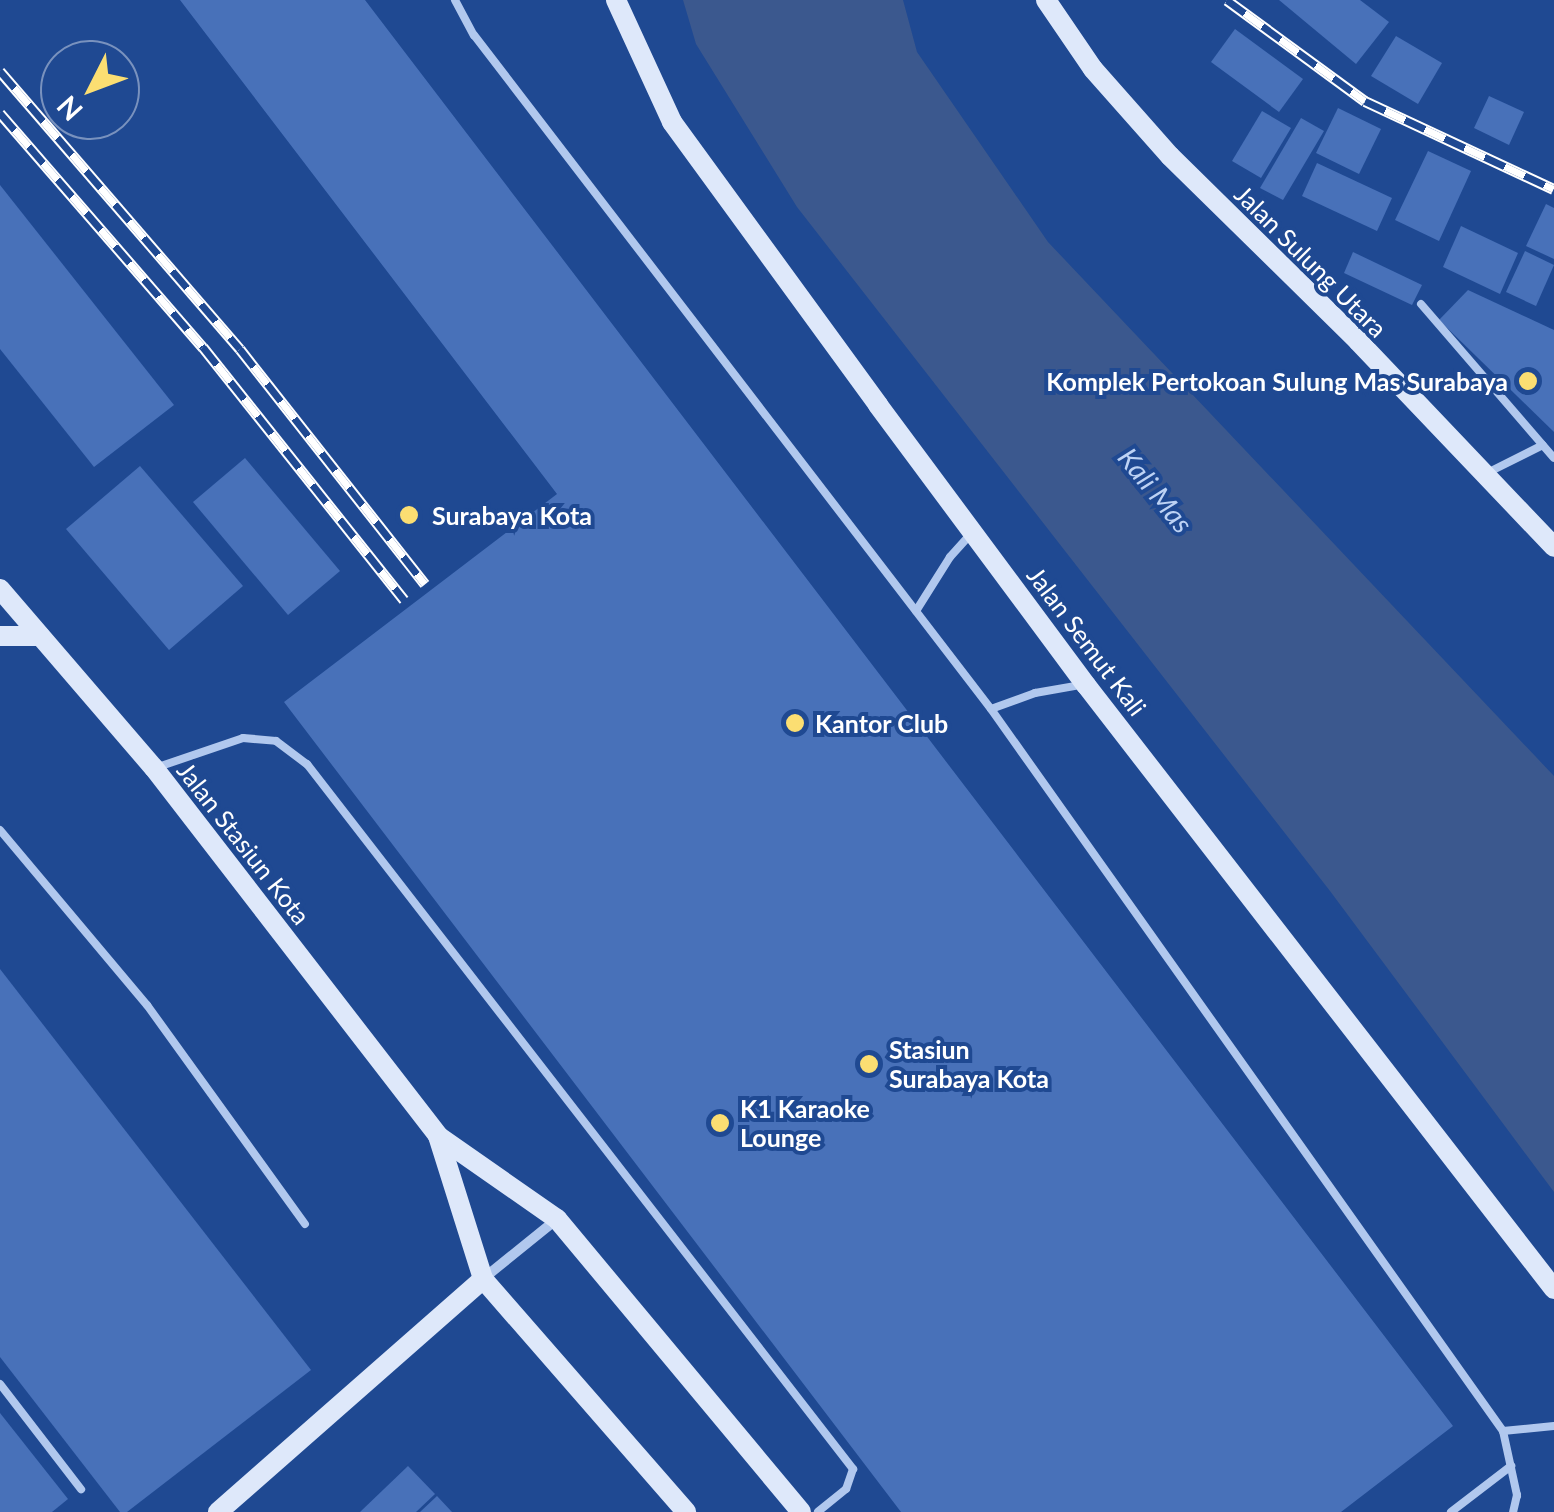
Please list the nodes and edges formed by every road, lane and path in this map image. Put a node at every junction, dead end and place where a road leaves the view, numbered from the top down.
1 (455, 0) edge
2 (616, 0) edge
3 (1046, 0) edge
4 (1422, 304) dead end
5 (1543, 446) junction
6 (1554, 458) edge
7 (1486, 474) junction
8 (974, 531) junction
9 (1554, 547) edge
10 (0, 589) edge
11 (916, 611) junction
12 (0, 636) edge
13 (40, 636) junction
14 (1086, 684) junction
15 (991, 709) junction
16 (154, 768) junction
17 (0, 830) edge
18 (438, 1136) junction
19 (557, 1219) junction
20 (305, 1224) dead end
21 (483, 1278) junction
22 (1554, 1288) edge
23 (0, 1384) edge
24 (1554, 1426) edge
25 (1503, 1431) junction
26 (1510, 1466) junction
27 (81, 1489) dead end
28 (218, 1512) edge
29 (686, 1512) edge
30 (802, 1512) edge
31 (818, 1512) edge
32 (1451, 1512) edge
33 (1514, 1512) edge

1 - 11 lane
2 - 8 street, Jalan Semut Kali
3 - 7 street, Jalan Sulung Utara
4 - 5 lane
5 - 6 lane
5 - 7 lane
7 - 9 street, Jalan Sulung Utara
8 - 11 lane
8 - 14 street, Jalan Semut Kali
10 - 13 street, Jalan Stasiun Kota
11 - 15 lane
12 - 13 street
13 - 16 street, Jalan Stasiun Kota
14 - 15 lane
14 - 22 street, Jalan Semut Kali
15 - 25 lane
16 - 18 street, Jalan Stasiun Kota
16 - 31 lane
17 - 20 lane
18 - 19 street, Jalan Stasiun Kota
18 - 21 street, Jalan Stasiun Kota
19 - 21 street
19 - 30 street, Jalan Stasiun Kota
21 - 28 street
21 - 29 street, Jalan Stasiun Kota
23 - 27 lane
24 - 25 lane
25 - 26 lane
26 - 32 lane
26 - 33 lane

